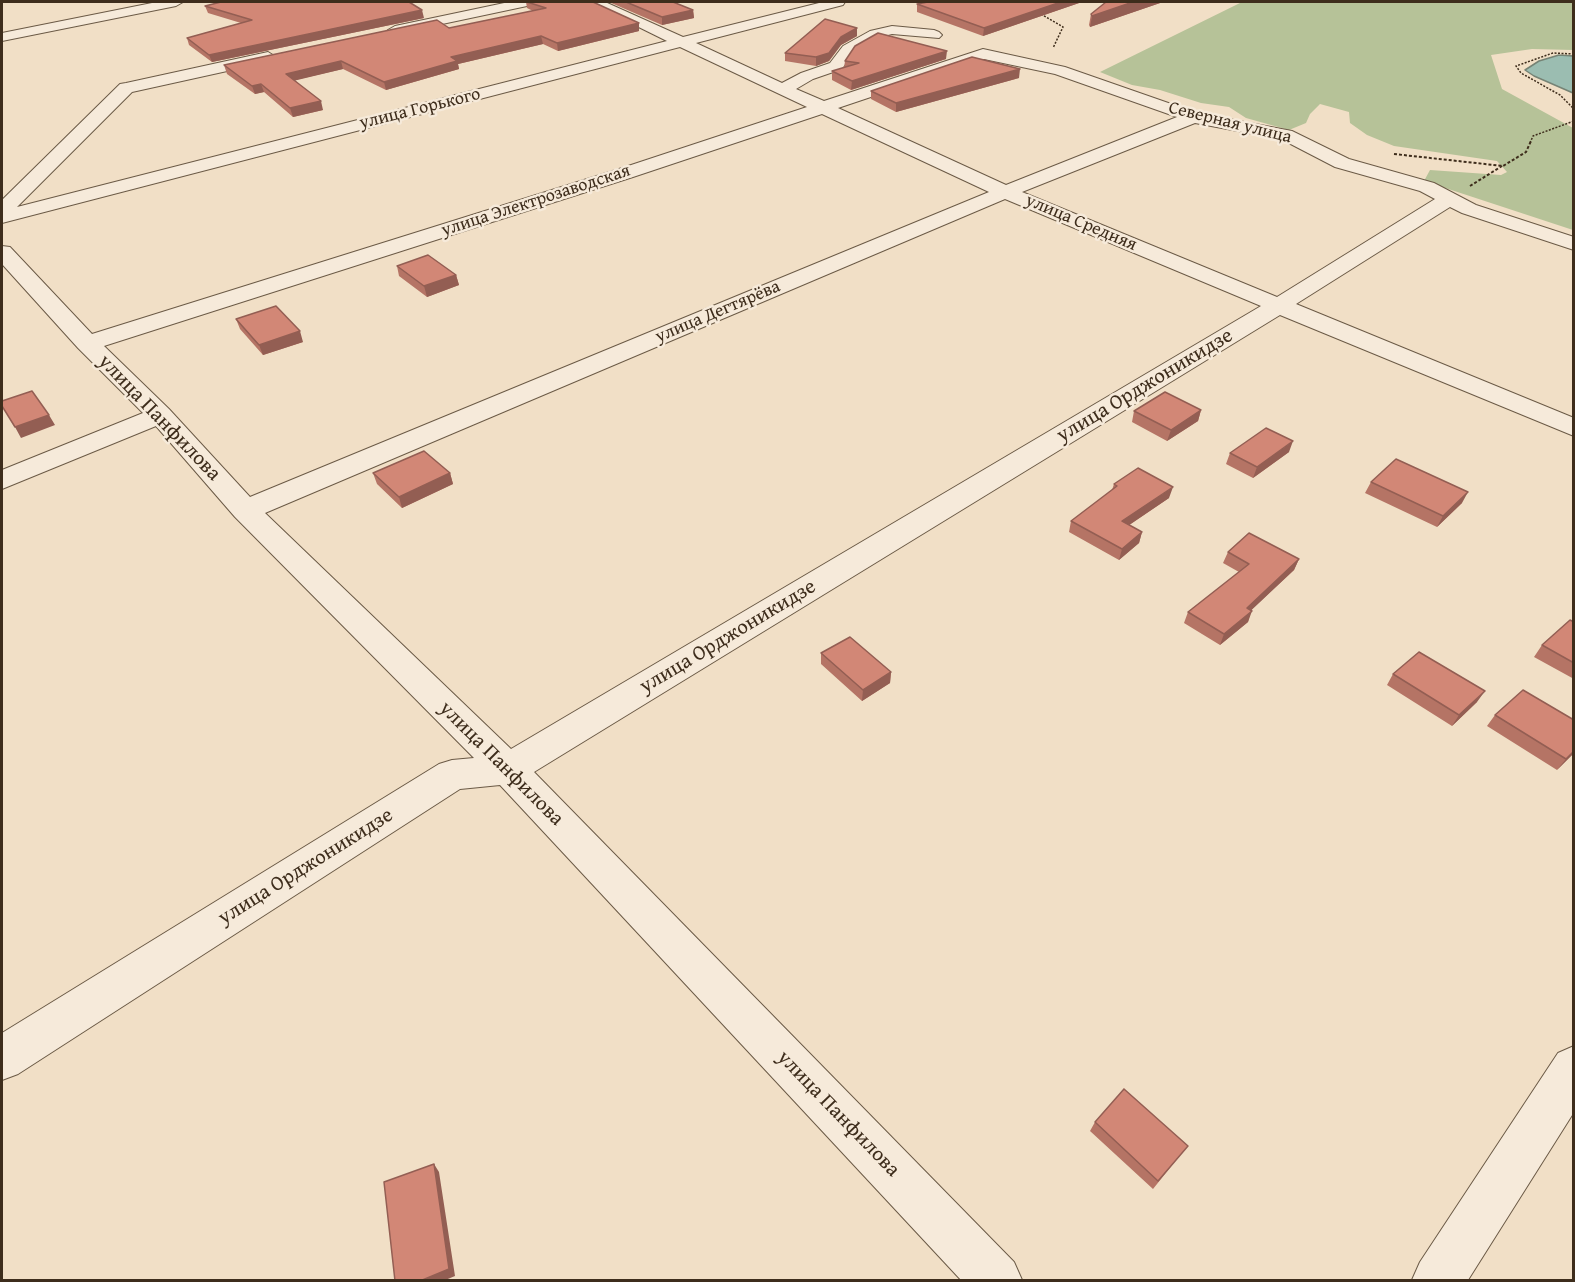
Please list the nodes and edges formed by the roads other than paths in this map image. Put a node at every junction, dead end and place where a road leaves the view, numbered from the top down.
1 (176, 2) edge
2 (527, 2) edge
3 (595, 2) edge
4 (838, 2) edge
5 (378, 33) edge
6 (934, 35) dead end
7 (2, 37) edge
8 (681, 42) junction
9 (286, 53) edge
10 (983, 54) joint
11 (785, 88) junction
12 (822, 107) junction
13 (1193, 117) junction
14 (1005, 192) junction
15 (1451, 198) junction
16 (2, 208) edge
17 (2, 217) edge
18 (1574, 244) edge
19 (2, 252) edge
20 (1278, 306) junction
21 (87, 343) junction
22 (160, 416) junction
23 (1574, 428) edge
24 (2, 480) edge
25 (245, 510) junction
26 (508, 769) junction
27 (2, 1058) edge
28 (1574, 1069) edge
29 (996, 1281) edge
30 (1438, 1281) edge

1 - 7 street
2 - 5 street
3 - 8 street, улица Средняя
4 - 8 street, улица Горького
6 - 11 street
8 - 11 street, улица Средняя
8 - 17 street, улица Горького
9 - 16 street
10 - 12 street, улица Электрозаводская
10 - 13 street, Северная улица
11 - 12 street, улица Средняя
12 - 14 street, улица Средняя
12 - 21 street, улица Электрозаводская
13 - 14 street, улица Дегтярёва
13 - 15 street, Северная улица
14 - 20 street, улица Средняя
14 - 25 street, улица Дегтярёва
15 - 18 street, Северная улица
15 - 20 street, улица Орджоникидзе
19 - 21 street, улица Панфилова
20 - 23 street, улица Средняя
20 - 26 street, улица Орджоникидзе
21 - 22 street, улица Панфилова
22 - 24 street
22 - 25 street, улица Панфилова
25 - 26 street, улица Панфилова
26 - 27 street, улица Орджоникидзе
26 - 29 street, улица Панфилова
28 - 30 street

